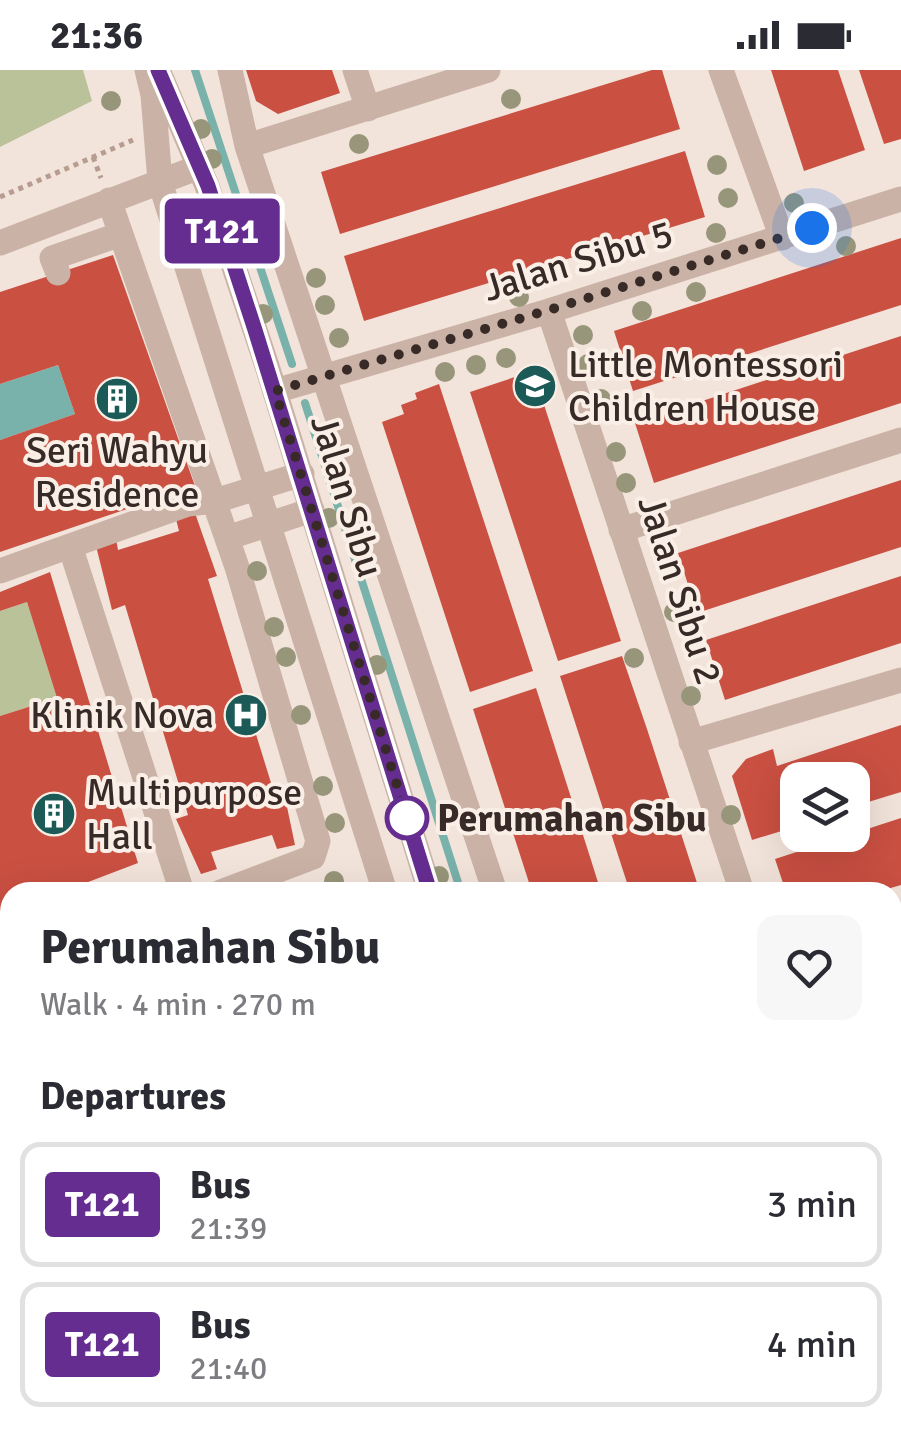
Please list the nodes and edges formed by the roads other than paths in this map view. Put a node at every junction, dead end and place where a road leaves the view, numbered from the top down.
1 (146, 70) edge
2 (158, 70) edge
3 (230, 70) edge
4 (354, 70) edge
5 (721, 70) edge
6 (483, 71) edge
7 (368, 109) junction
8 (247, 146) junction
9 (200, 167) junction
10 (160, 182) junction
11 (901, 199) edge
12 (109, 200) junction
13 (121, 234) junction
14 (782, 238) junction
15 (0, 243) edge
16 (58, 273) dead end
17 (549, 310) junction
18 (325, 375) junction
19 (275, 391) junction
20 (901, 440) edge
21 (302, 474) junction
22 (256, 488) junction
23 (214, 501) junction
24 (312, 510) junction
25 (267, 524) junction
26 (621, 530) junction
27 (227, 538) junction
28 (70, 546) junction
29 (0, 571) edge
30 (901, 680) edge
31 (691, 742) junction
32 (179, 882) edge
33 (247, 882) edge
34 (383, 882) edge
35 (427, 882) edge
36 (491, 882) edge
37 (739, 882) edge

1 - 10 street
2 - 9 street, Jalan Sibu
3 - 8 street, Jalan Sibu
4 - 7 street
5 - 14 street
6 - 7 street
7 - 8 street
8 - 18 street, Jalan Sibu
9 - 10 street
9 - 19 street, Jalan Sibu
10 - 12 street
10 - 22 street
11 - 14 street, Jalan Sibu 5
12 - 13 street
12 - 15 street
13 - 16 street
13 - 23 street
14 - 17 street, Jalan Sibu 5
17 - 18 street, Jalan Sibu 5
17 - 26 street, Jalan Sibu 2
18 - 19 street, Jalan Sibu 5
18 - 36 street, Jalan Sibu
19 - 21 street, Jalan Sibu
20 - 26 street
21 - 22 street
21 - 24 street, Jalan Sibu
22 - 23 street
22 - 25 street
23 - 27 street
23 - 28 street
24 - 25 street
24 - 35 street, Jalan Sibu
25 - 27 street
25 - 34 street
26 - 31 street, Jalan Sibu 2
27 - 33 street
28 - 29 street
28 - 32 street
30 - 31 street
31 - 37 street, Jalan Sibu 2

